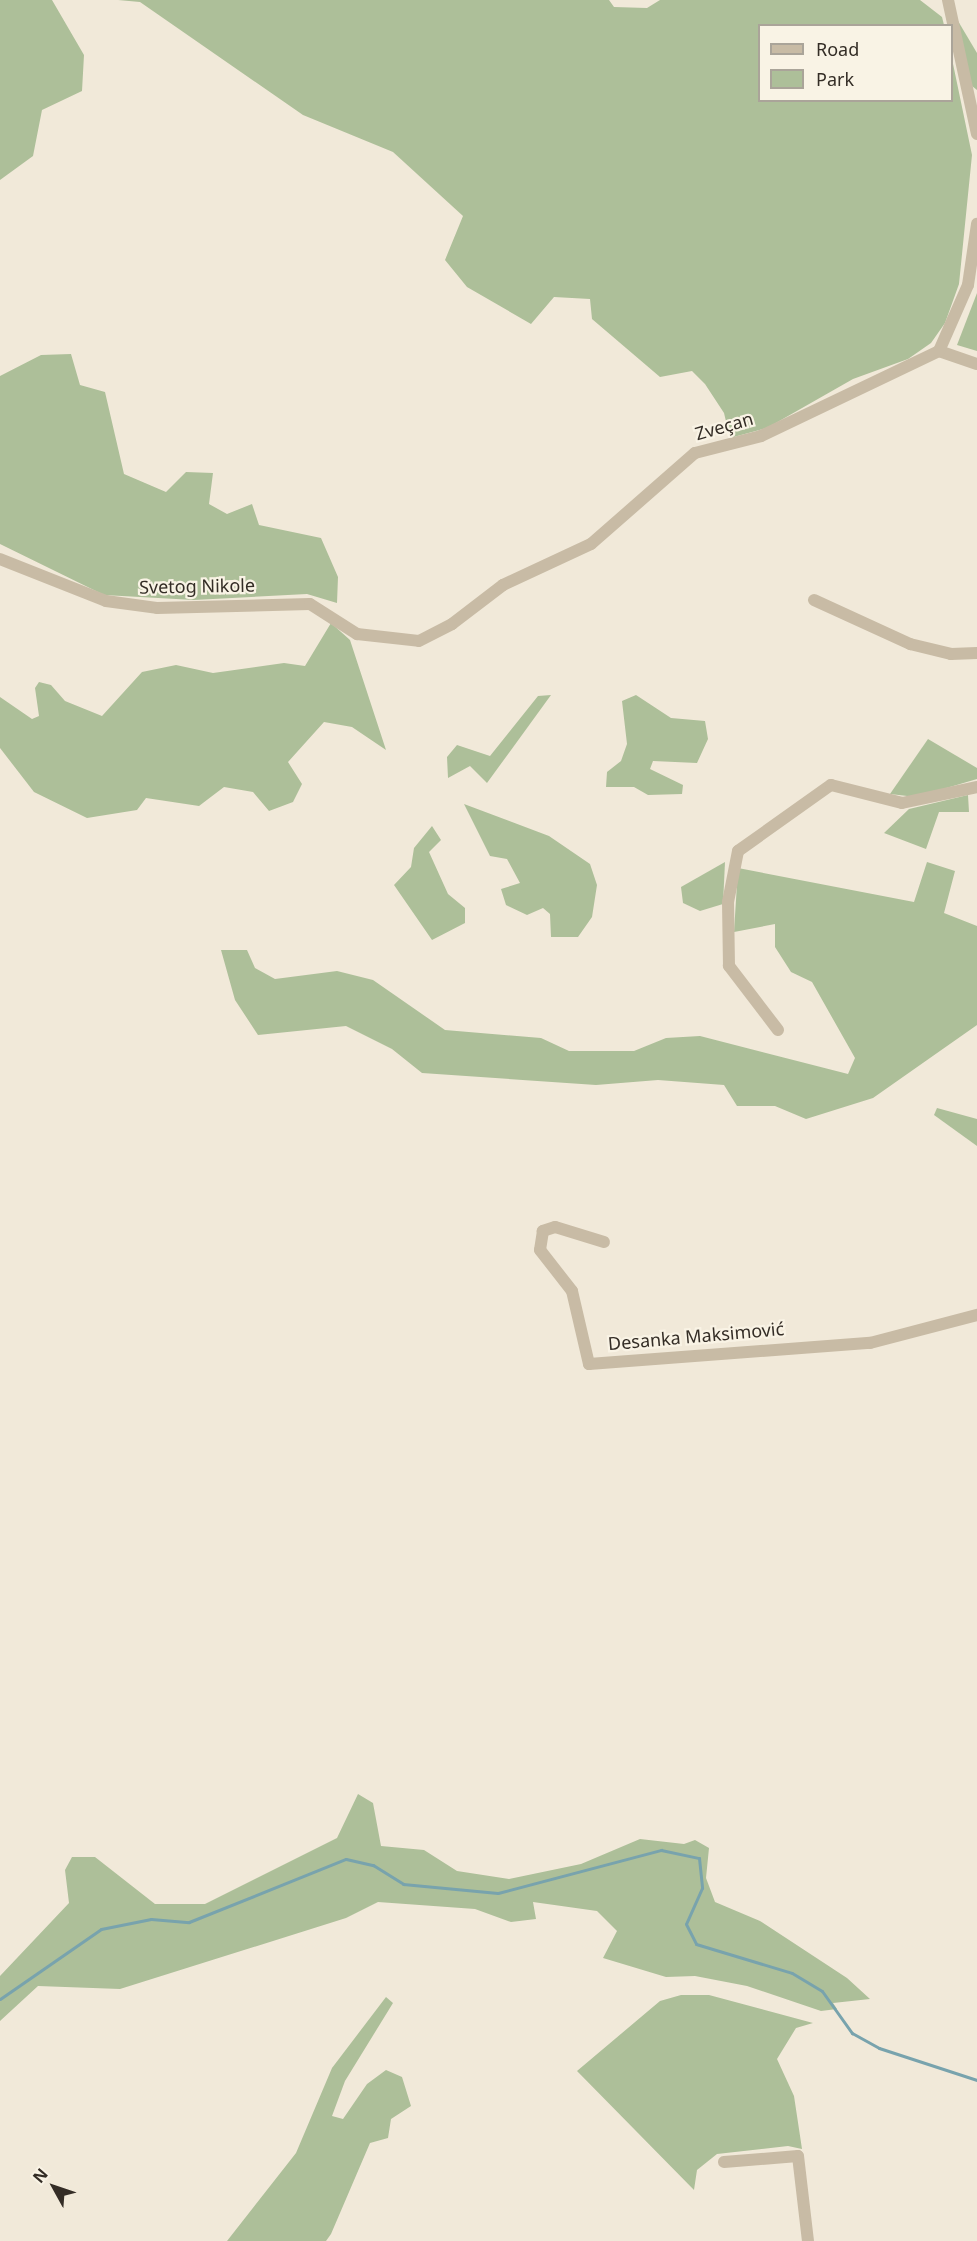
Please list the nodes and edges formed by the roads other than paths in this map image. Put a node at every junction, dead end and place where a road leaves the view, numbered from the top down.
1 (948, 0) edge
2 (977, 134) edge
3 (977, 224) edge
4 (939, 351) junction
5 (977, 364) edge
6 (0, 559) edge
7 (814, 600) dead end
8 (357, 634) joint
9 (977, 653) edge
10 (977, 787) edge
11 (778, 1030) dead end
12 (604, 1242) dead end
13 (977, 1315) edge
14 (724, 2162) dead end
15 (808, 2241) edge

1 - 2 street
3 - 4 street
4 - 5 street
4 - 8 street, Zveçan
6 - 8 street, Svetog Nikole
7 - 9 street
10 - 11 street
12 - 13 street, Desanka Maksimović
14 - 15 street

